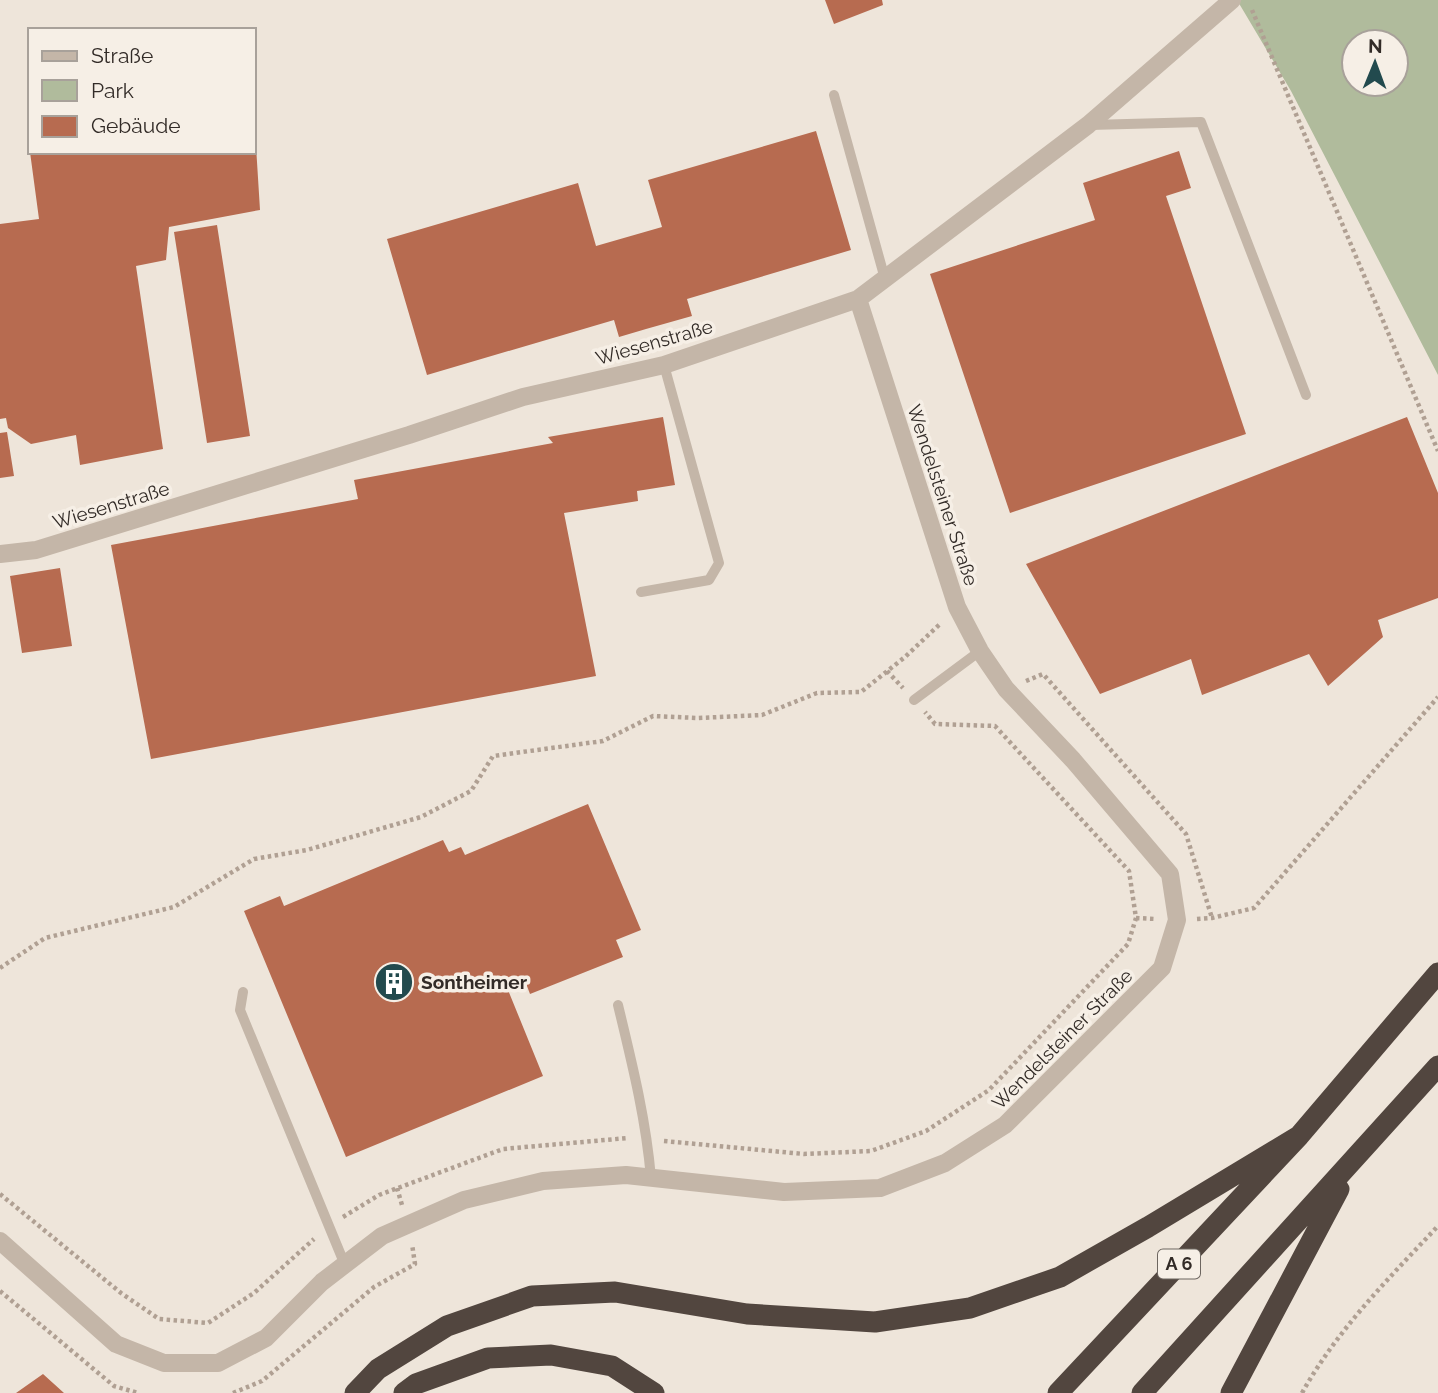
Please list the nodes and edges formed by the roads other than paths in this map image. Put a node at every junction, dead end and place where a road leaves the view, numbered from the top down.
1 (1232, 0) edge
2 (834, 95) dead end
3 (1087, 125) junction
4 (885, 279) junction
5 (858, 299) junction
6 (664, 365) junction
7 (1306, 395) dead end
8 (0, 554) edge
9 (641, 592) dead end
10 (980, 650) junction
11 (914, 700) road end
12 (1438, 973) edge
13 (243, 992) dead end
14 (618, 1005) dead end
15 (1438, 1066) edge
16 (1299, 1136) junction
17 (1355, 1160) junction
18 (651, 1178) junction
19 (0, 1241) edge
20 (345, 1265) junction
21 (355, 1393) edge
22 (404, 1393) edge
23 (654, 1393) edge
24 (1058, 1393) edge
25 (1142, 1393) edge
26 (1231, 1393) edge

1 - 3 street, Wiesenstraße
2 - 4 lane
3 - 4 street, Wiesenstraße
3 - 7 lane
4 - 5 street, Wiesenstraße
5 - 6 street, Wiesenstraße
5 - 10 street, Wendelsteiner Straße
6 - 8 street, Wiesenstraße
6 - 9 lane
10 - 11 lane
10 - 18 street, Wendelsteiner Straße
12 - 16 highway, A 6
13 - 20 lane
14 - 18 lane
15 - 17 highway
16 - 21 highway
16 - 24 highway, A 6
17 - 25 highway
17 - 26 highway
18 - 20 street, Wendelsteiner Straße
19 - 20 street, Wendelsteiner Straße
22 - 23 highway

